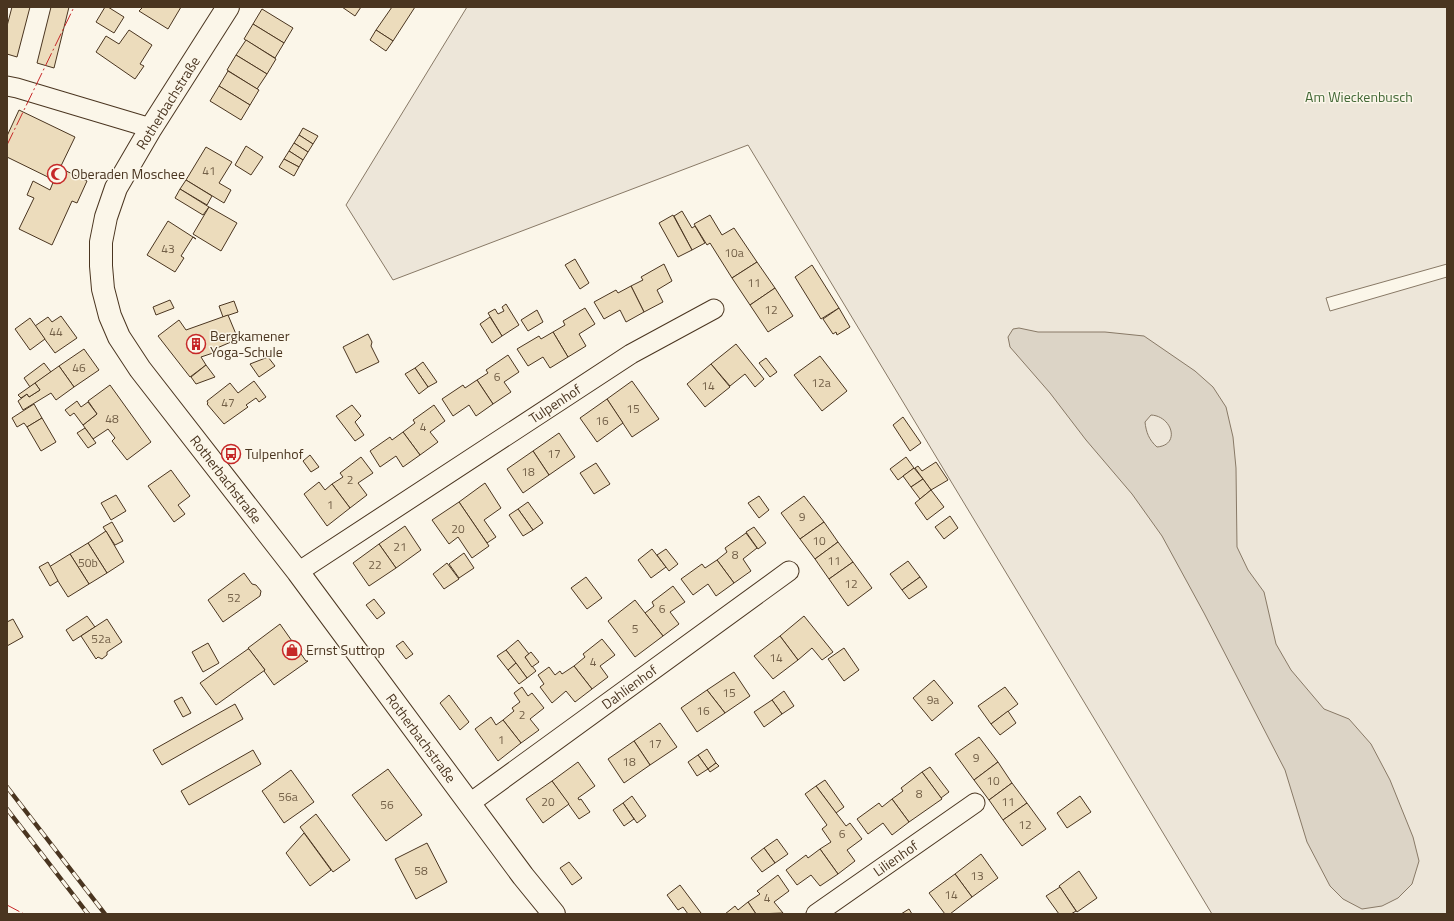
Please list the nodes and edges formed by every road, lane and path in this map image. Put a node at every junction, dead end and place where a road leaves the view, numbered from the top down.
1 (228, 7) edge
2 (7, 86) edge
3 (152, 128) junction
4 (714, 309) dead end
5 (789, 571) dead end
6 (298, 572) junction
7 (470, 803) junction
8 (975, 803) dead end
9 (554, 914) edge
10 (816, 914) edge

1 - 3 street, Rotherbachstraße
2 - 3 street
3 - 6 street, Rotherbachstraße
4 - 6 street, Tulpenhof
5 - 7 street, Dahlienhof
6 - 7 street, Rotherbachstraße
7 - 9 street, Rotherbachstraße
8 - 10 street, Lilienhof

